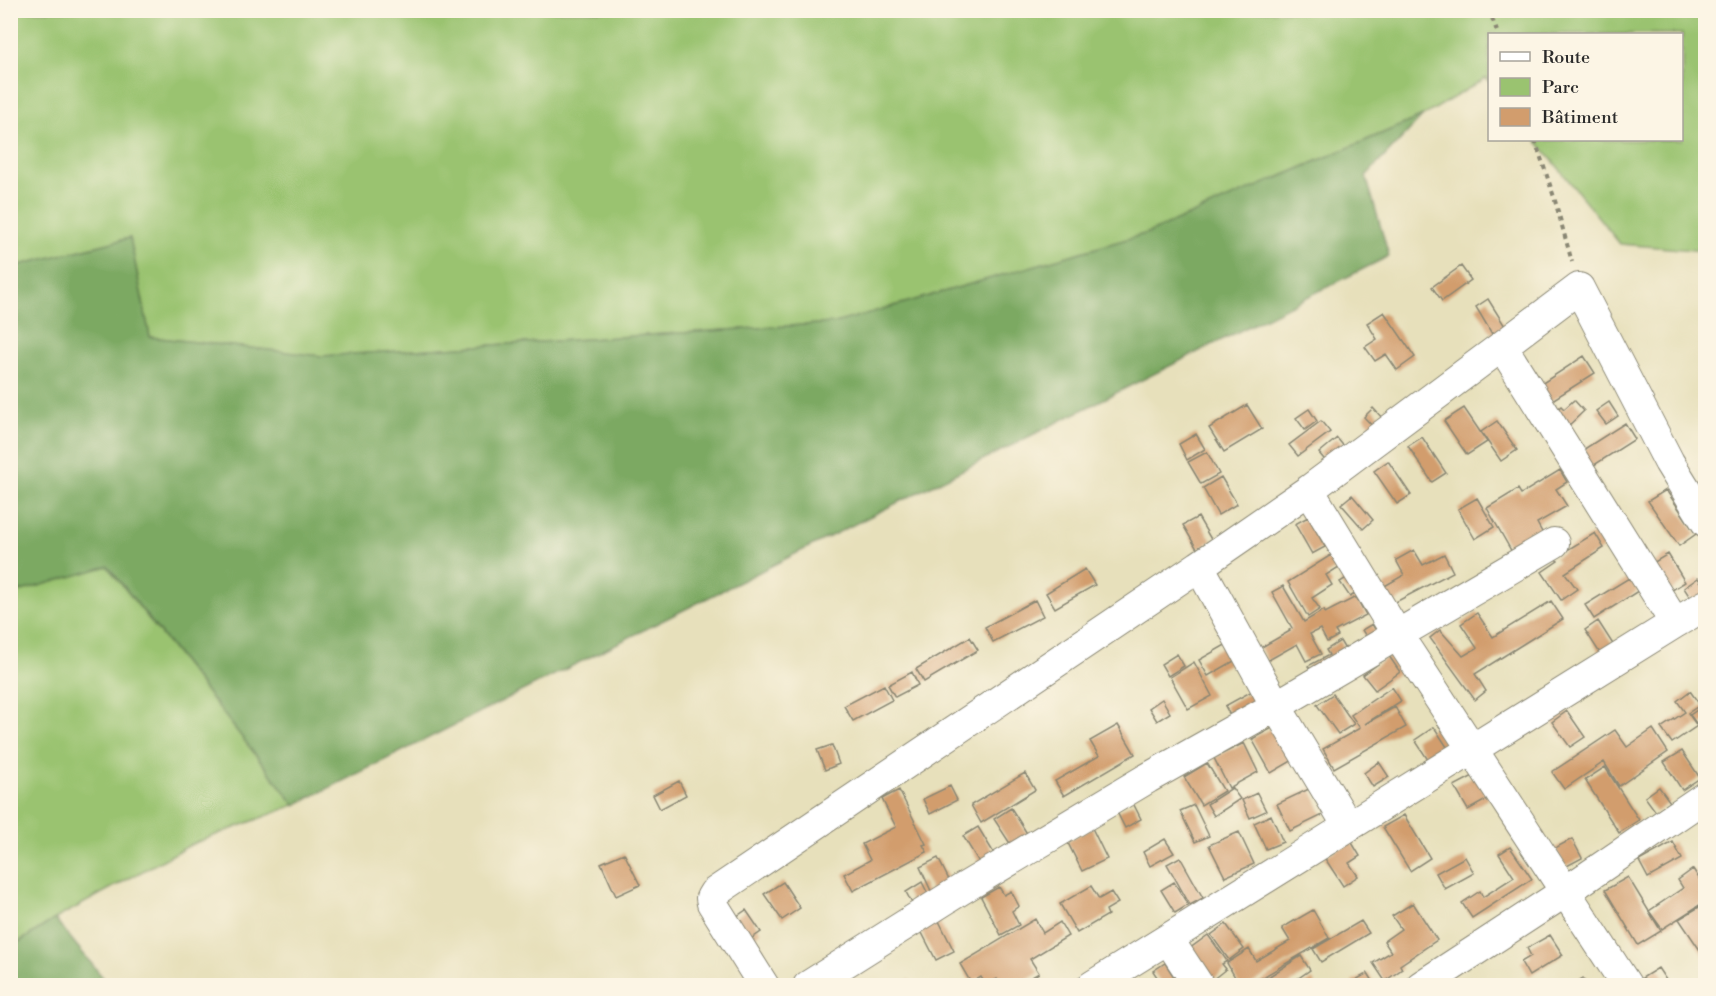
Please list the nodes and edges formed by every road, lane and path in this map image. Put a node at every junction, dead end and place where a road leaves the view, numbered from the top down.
1 (1489, 10) edge
2 (1498, 33) edge
3 (1535, 141) edge
4 (1579, 288) junction
5 (1502, 346) junction
6 (1309, 490) junction
7 (1706, 522) edge
8 (1554, 543) dead end
9 (1199, 566) junction
10 (1706, 605) edge
11 (1675, 623) junction
12 (1397, 634) junction
13 (1276, 706) junction
14 (1472, 750) junction
15 (1706, 796) edge
16 (1348, 826) junction
17 (1565, 892) junction
18 (1168, 939) junction
19 (764, 986) edge
20 (808, 986) edge
21 (1092, 986) edge
22 (1199, 986) edge
23 (1421, 986) edge
24 (1628, 986) edge

1 - 2 path
3 - 4 path
4 - 5 street
4 - 7 street
5 - 6 street
5 - 11 street
6 - 9 street
6 - 12 street
8 - 12 street
9 - 13 street
9 - 19 street
10 - 11 street
11 - 14 street
12 - 13 street
12 - 14 street
13 - 16 street
13 - 20 street
14 - 16 street
14 - 17 street
15 - 17 street
16 - 18 street
17 - 23 street
17 - 24 street
18 - 21 street
18 - 22 street

